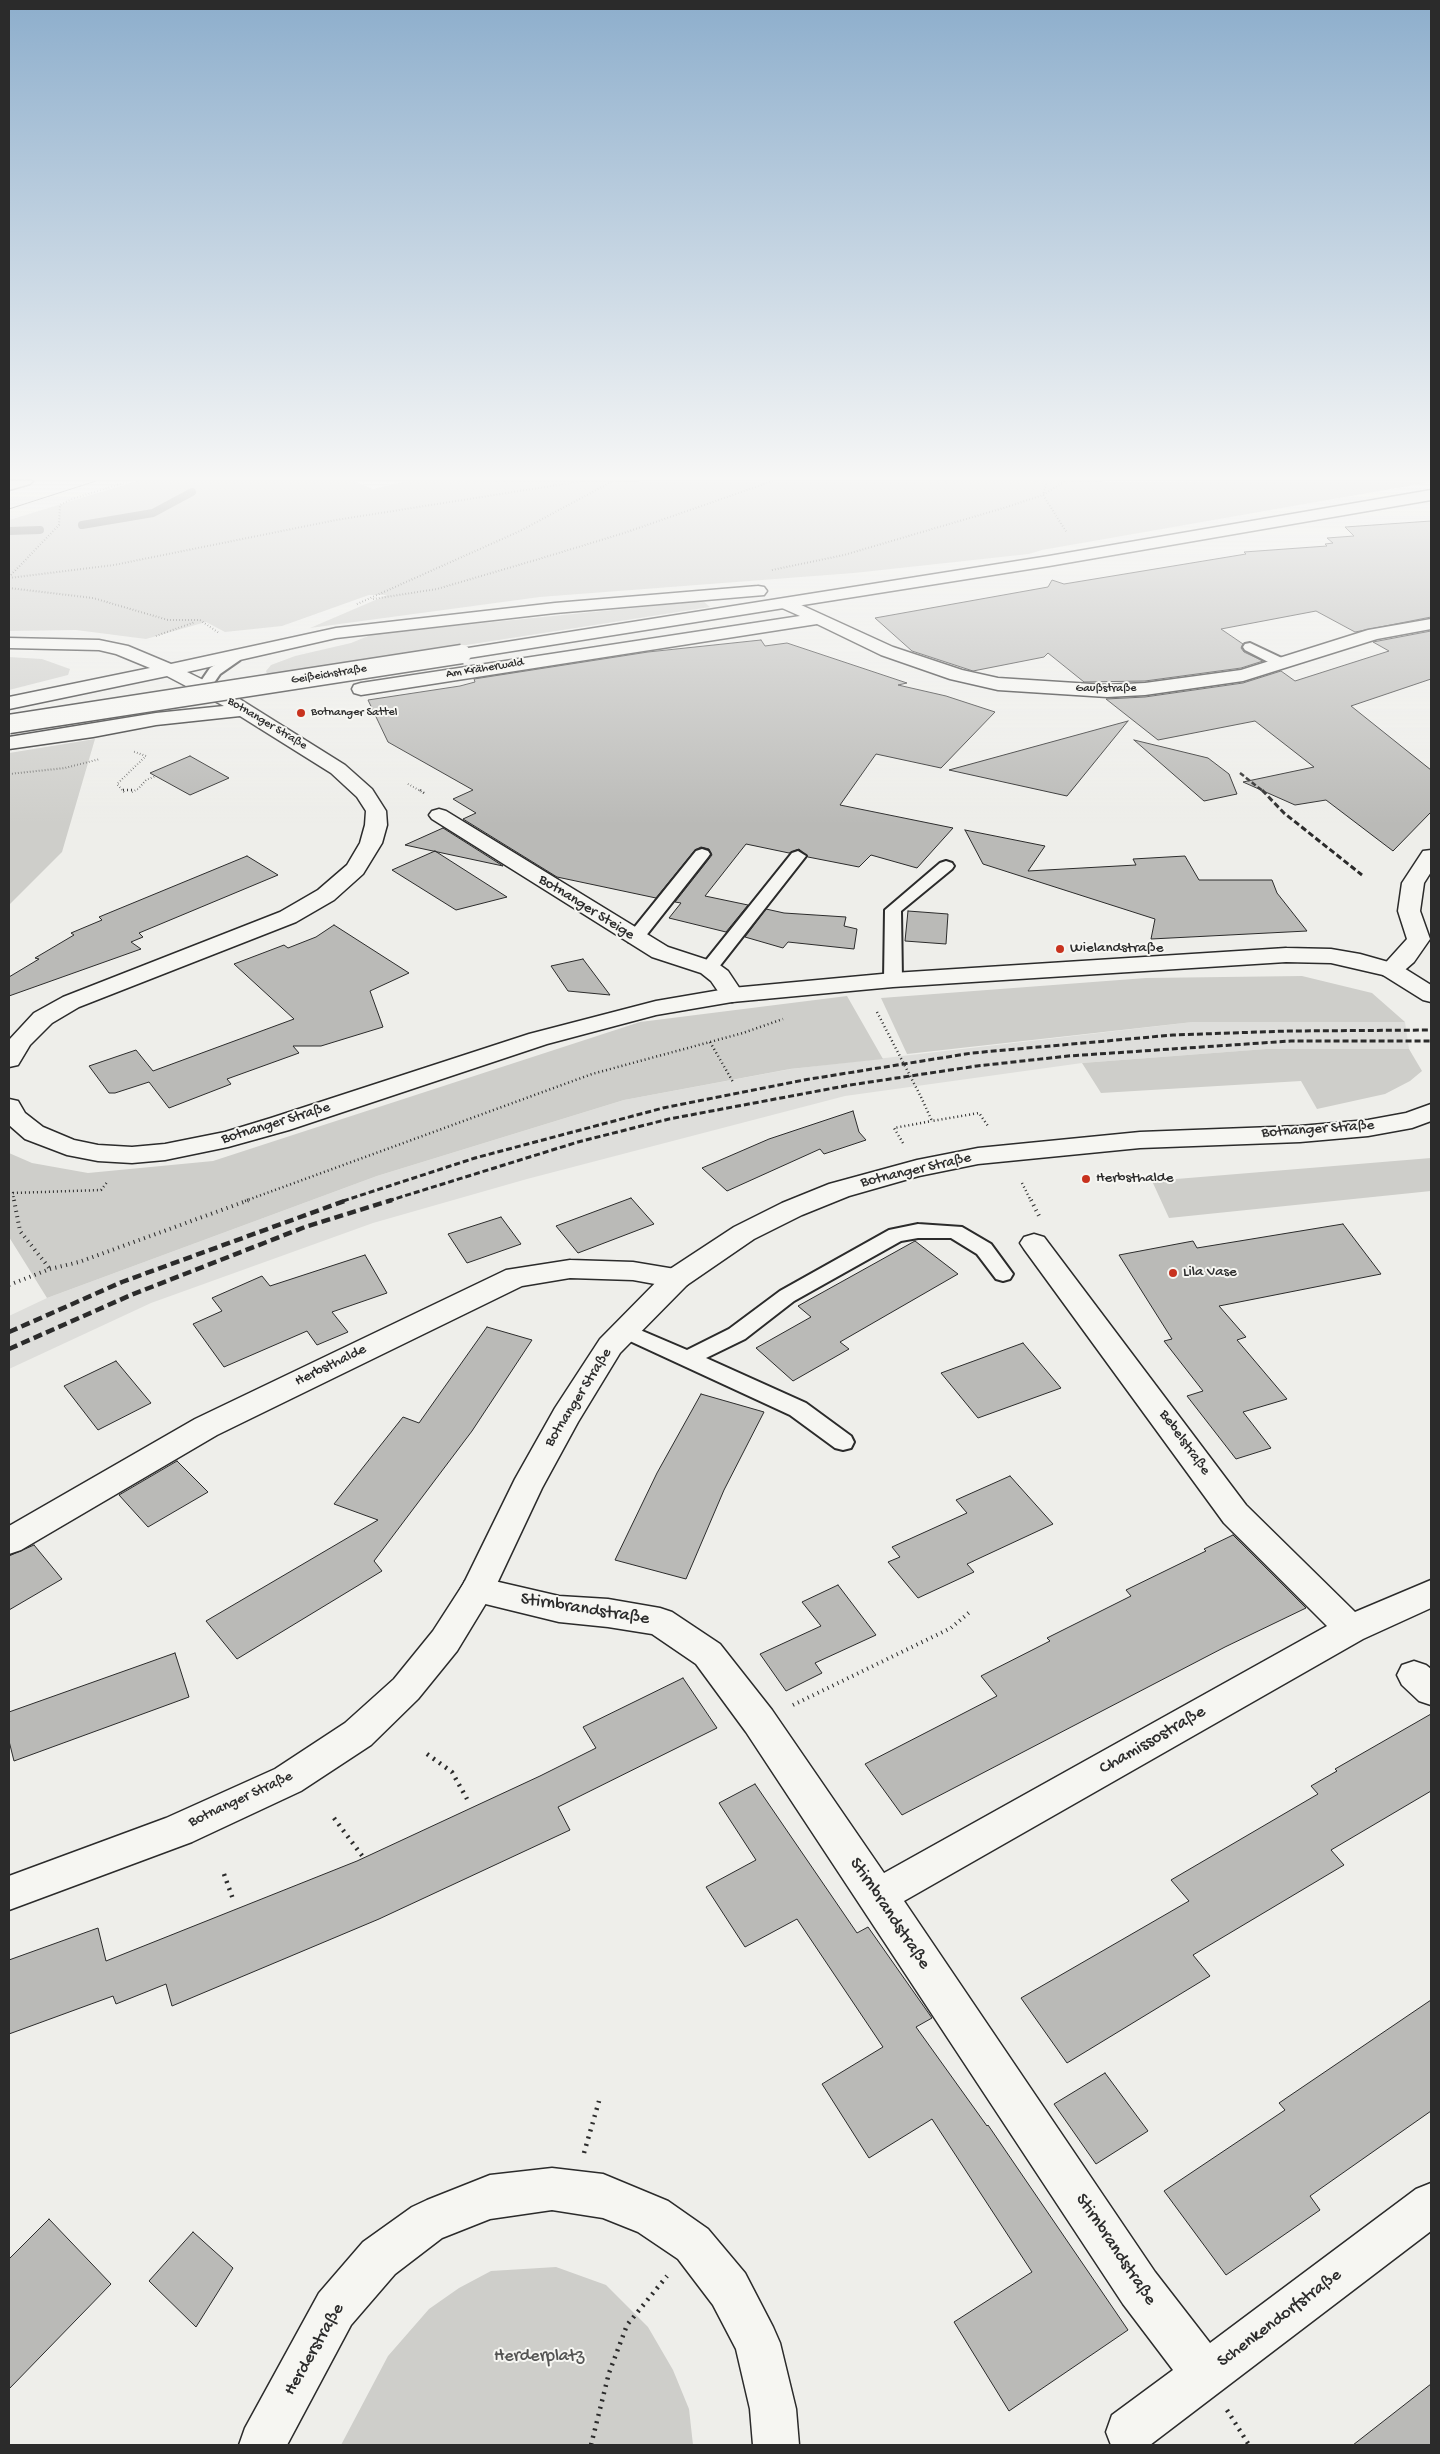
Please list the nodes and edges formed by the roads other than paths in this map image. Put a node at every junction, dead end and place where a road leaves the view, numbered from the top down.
1 (706, 596) edge
2 (759, 596) edge
3 (840, 596) edge
4 (788, 604) junction
5 (817, 619) junction
6 (1431, 624) edge
7 (9, 644) edge
8 (1250, 647) dead end
9 (462, 654) joint
10 (235, 657) junction
11 (1281, 663) junction
12 (177, 674) junction
13 (122, 678) junction
14 (204, 687) junction
15 (142, 689) junction
16 (361, 689) dead end
17 (9, 703) edge
18 (243, 710) junction
19 (156, 719) junction
20 (9, 724) edge
21 (49, 736) junction
22 (9, 743) edge
23 (439, 815) dead end
24 (702, 854) dead end
25 (798, 856) dead end
26 (1431, 856) edge
27 (946, 866) dead end
28 (635, 938) junction
29 (709, 968) junction
30 (1391, 970) junction
31 (892, 980) junction
32 (1430, 992) edge
33 (732, 995) junction
34 (9, 1060) edge
35 (9, 1107) edge
36 (1431, 1112) edge
37 (1034, 1243) dead end
38 (1003, 1274) dead end
39 (677, 1278) junction
40 (626, 1331) junction
41 (686, 1359) junction
42 (843, 1442) dead end
43 (9, 1541) edge
44 (477, 1590) junction
45 (1431, 1593) edge
46 (1350, 1629) junction
47 (9, 1892) edge
48 (878, 1896) junction
49 (1431, 2204) edge
50 (1206, 2376) junction
51 (1128, 2432) dead end
52 (262, 2445) edge
53 (776, 2445) edge

1 - 10 main road
2 - 4 main road
3 - 4 main road, Am Kräherwald
4 - 5 main road, Gaußstraße
4 - 9 main road, Am Kräherwald
5 - 11 main road, Gaußstraße
5 - 16 main road, Am Kräherwald
6 - 11 main road, Gaußstraße
7 - 12 main road, Botnanger Straße
7 - 13 main road
8 - 11 lane
9 - 20 main road, Geißeichstraße, bridge
10 - 12 main road
10 - 14 lane
12 - 13 main road
12 - 14 main road, Botnanger Straße
12 - 15 main road
13 - 15 main road
13 - 17 main road
14 - 18 main road, Botnanger Straße
14 - 19 main road
15 - 21 main road
18 - 19 main road
18 - 34 main road, Botnanger Straße
19 - 21 main road
21 - 22 main road
23 - 28 main road, Botnanger Steige
24 - 28 lane
25 - 29 lane
26 - 30 main road
27 - 31 lane
28 - 29 main road, Botnanger Steige
29 - 33 main road, Botnanger Steige
30 - 31 main road, Botnanger Straße
30 - 32 main road, Botnanger Straße
31 - 33 main road, Botnanger Straße
33 - 35 main road, Botnanger Straße
36 - 39 main road, Botnanger Straße
37 - 46 main road, Bebelstraße
38 - 41 lane
39 - 40 main road, Botnanger Straße
39 - 43 main road, Herbsthalde
40 - 41 lane
40 - 44 main road, Botnanger Straße
41 - 42 lane
44 - 47 main road, Botnanger Straße
44 - 48 main road, Stirnbrandstraße
45 - 46 main road, Chamissostraße
46 - 48 main road, Chamissostraße
48 - 50 main road, Stirnbrandstraße
49 - 50 main road, Schenkendorfstraße
50 - 51 main road, Schenkendorfstraße
52 - 53 main road, Herderstraße

